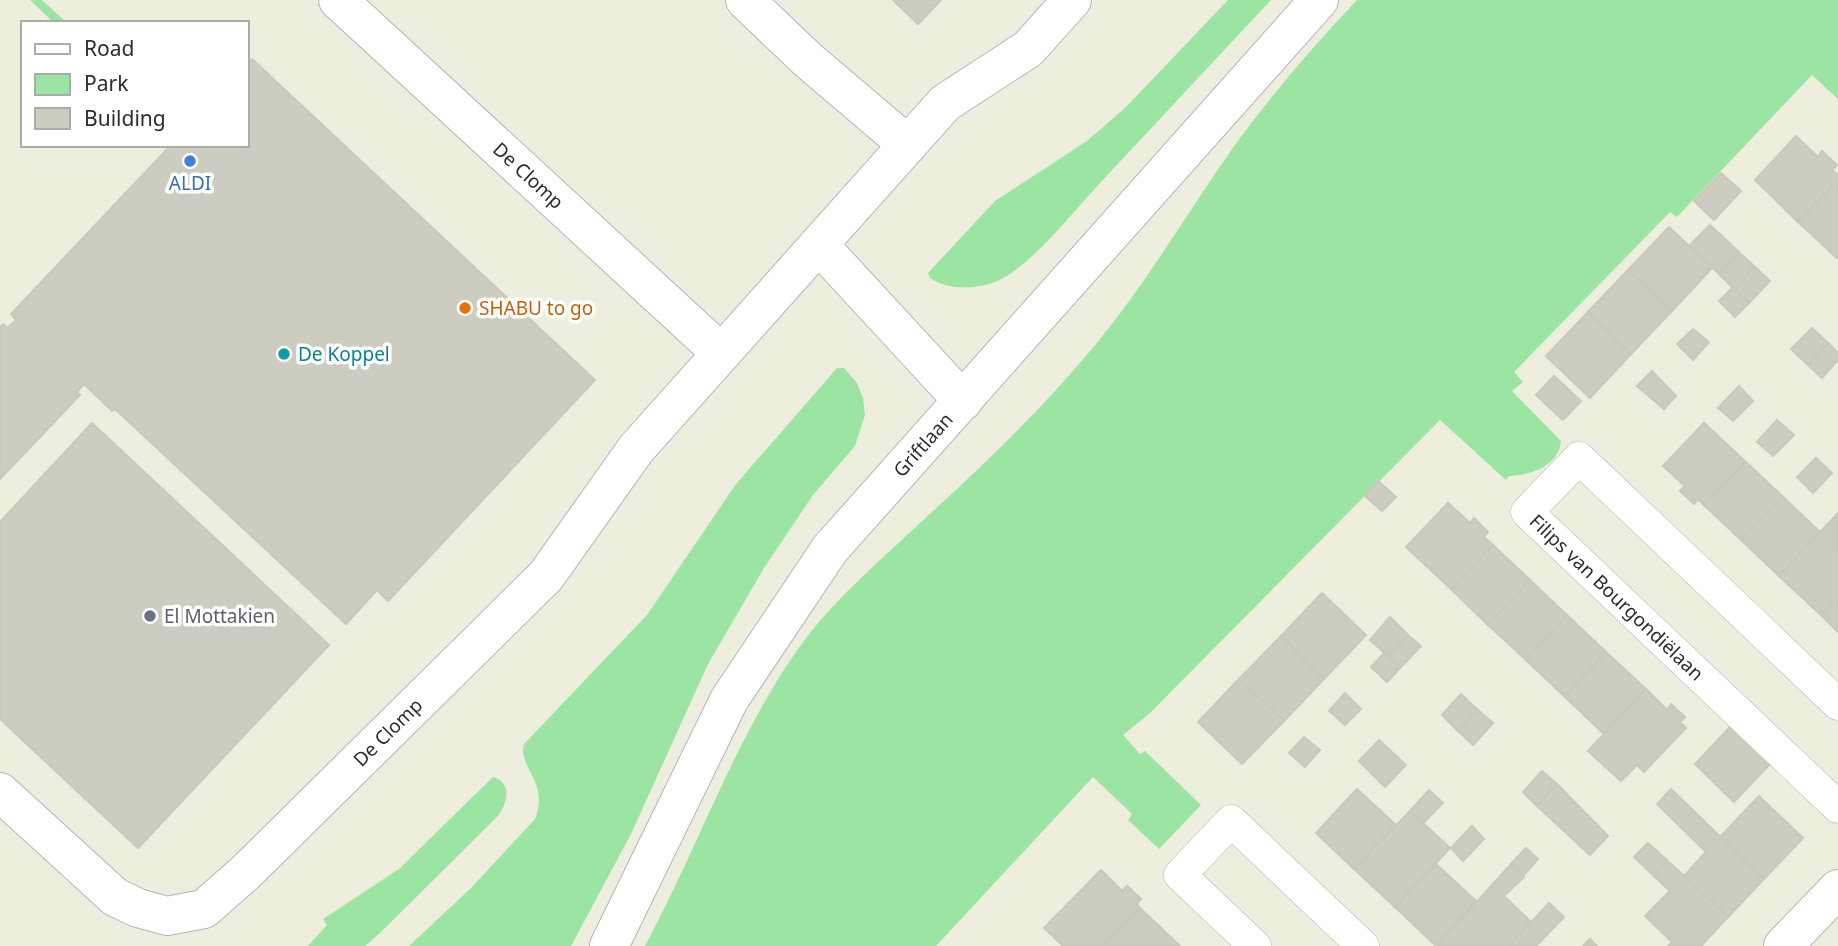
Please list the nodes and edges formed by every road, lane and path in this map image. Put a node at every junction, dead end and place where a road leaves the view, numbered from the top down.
1 (338, 0) edge
2 (745, 0) edge
3 (1072, 0) edge
4 (1319, 0) edge
5 (908, 145) junction
6 (820, 246) junction
7 (719, 352) junction
8 (963, 401) junction
9 (1838, 705) edge
10 (0, 792) edge
11 (1838, 807) edge
12 (1838, 889) edge
13 (609, 946) edge
14 (1255, 946) edge
15 (1363, 946) edge
16 (1783, 946) edge

1 - 7 street, De Clomp
2 - 5 street
3 - 5 street, De Clomp
4 - 8 street, Griftlaan
5 - 6 street, De Clomp
6 - 7 street, De Clomp
6 - 8 street
7 - 10 street, De Clomp
8 - 13 street, Griftlaan
9 - 11 lane, Filips van Bourgondiëlaan
12 - 16 street
14 - 15 lane

